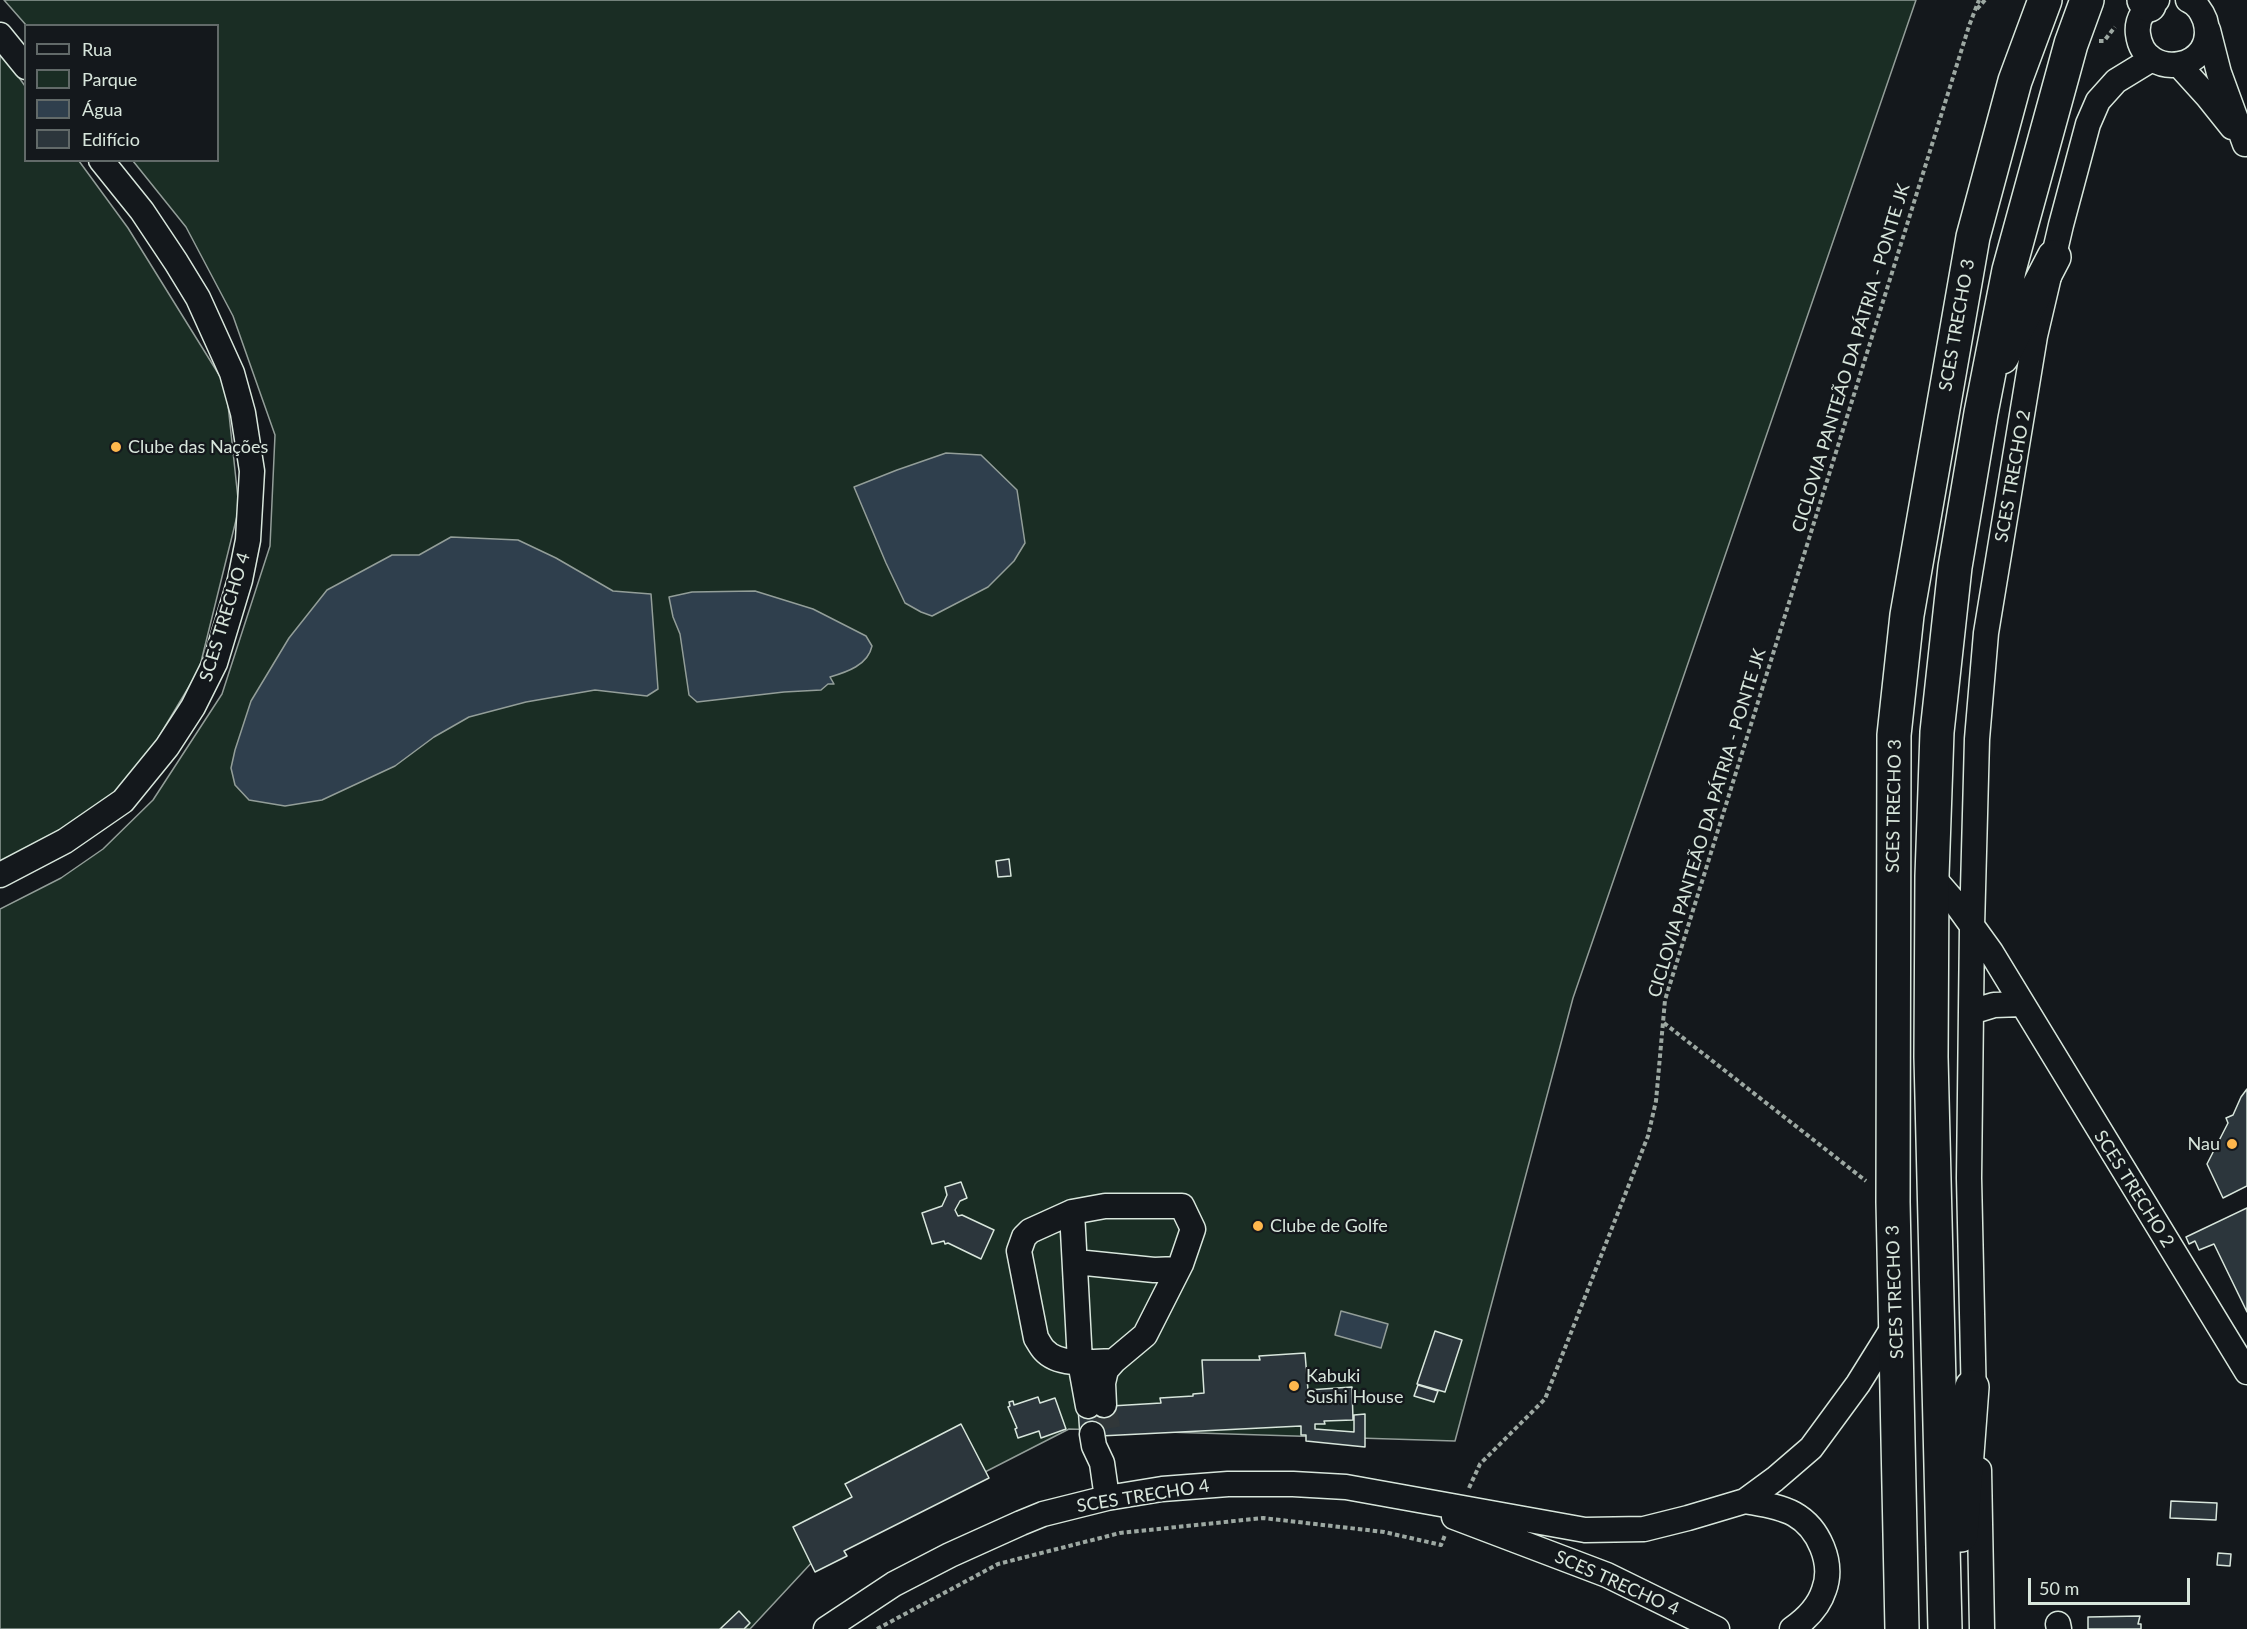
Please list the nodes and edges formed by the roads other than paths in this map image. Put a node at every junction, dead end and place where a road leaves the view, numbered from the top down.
1 (2045, 0) edge
2 (2087, 0) edge
3 (2150, 2) edge
4 (2202, 11) edge
5 (0, 35) edge
6 (2152, 59) junction
7 (24, 64) edge
8 (2179, 65) junction
9 (2246, 146) edge
10 (103, 162) edge
11 (2054, 257) junction
12 (1985, 390) junction
13 (0, 875) edge
14 (1932, 876) junction
15 (1972, 927) junction
16 (2022, 1004) junction
17 (1971, 1012) junction
18 (1072, 1212) junction
19 (1076, 1262) junction
20 (1178, 1269) junction
21 (1896, 1323) junction
22 (1114, 1361) junction
23 (1080, 1362) junction
24 (2247, 1372) edge
25 (1972, 1387) junction
26 (1100, 1434) tunnel mouth
27 (1107, 1498) junction
28 (1745, 1501) junction
29 (1457, 1512) junction
30 (1945, 1626) edge
31 (825, 1629) edge
32 (1717, 1629) edge
33 (1792, 1629) edge
34 (1902, 1629) edge
35 (1983, 1629) edge

1 - 21 highway, SCES TRECHO 3
2 - 12 highway
3 - 6 street
4 - 8 street
4 - 9 street
5 - 7 street
6 - 8 street
6 - 11 street, SCES TRECHO 2
8 - 9 street
10 - 13 street, SCES TRECHO 4
11 - 12 highway
11 - 15 street, SCES TRECHO 2
12 - 14 highway
14 - 15 street, SCES TRECHO 2
14 - 30 highway
15 - 16 street, SCES TRECHO 2
15 - 17 street
16 - 17 street
16 - 24 street, SCES TRECHO 2
17 - 25 street
18 - 19 street
18 - 20 street
18 - 23 street
19 - 20 street
19 - 23 street
20 - 22 street
21 - 28 street, SCES TRECHO 4
21 - 34 highway, SCES TRECHO 3
22 - 23 street
22 - 23 street
25 - 30 highway
25 - 35 street
26 - 27 street
27 - 29 street, SCES TRECHO 4
27 - 31 street, SCES TRECHO 4
28 - 29 street, SCES TRECHO 4
28 - 33 street
29 - 32 street, SCES TRECHO 4

